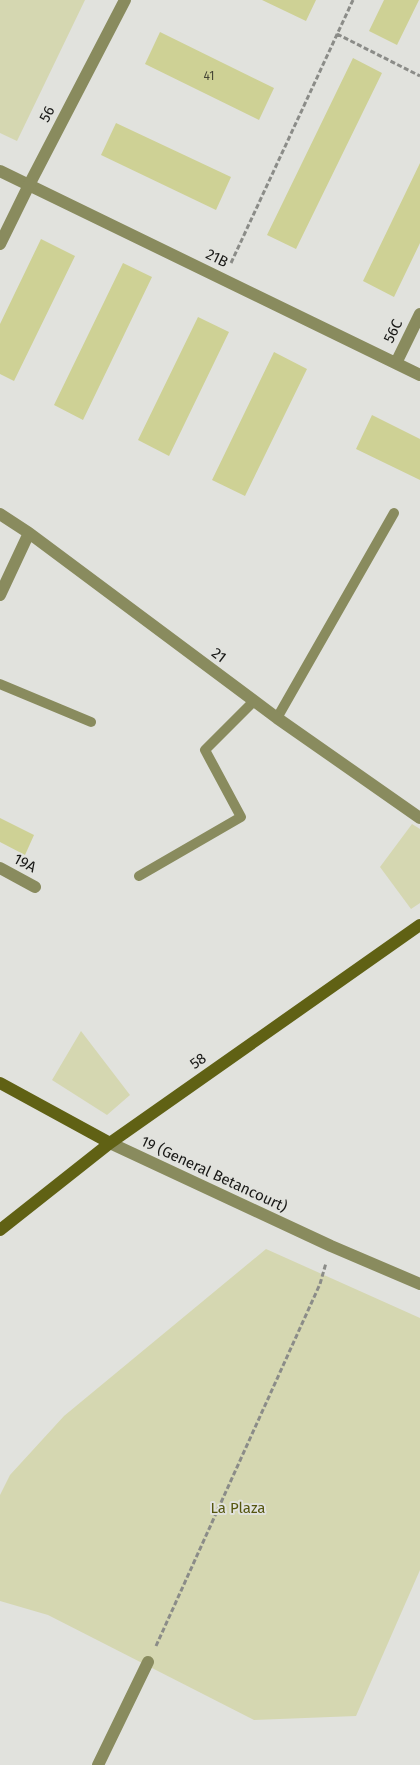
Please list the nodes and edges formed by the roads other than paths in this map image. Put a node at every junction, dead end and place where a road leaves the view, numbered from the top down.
1 (125, 0) edge
2 (0, 171) edge
3 (29, 185) junction
4 (0, 244) edge
5 (420, 314) edge
6 (396, 363) junction
7 (420, 375) edge
8 (394, 513) dead end
9 (0, 514) edge
10 (29, 532) junction
11 (0, 595) edge
12 (0, 684) edge
13 (254, 701) junction
14 (277, 718) junction
15 (91, 722) dead end
16 (420, 818) edge
17 (0, 868) edge
18 (139, 876) dead end
19 (35, 887) dead end
20 (420, 925) edge
21 (0, 1083) edge
22 (110, 1142) junction
23 (0, 1230) edge
24 (420, 1284) edge
25 (148, 1662) road end
26 (98, 1765) edge

1 - 3 street, 56
2 - 3 street, 21B
3 - 4 street, 56
3 - 6 street, 21B
5 - 6 street, 56C
6 - 7 street, 21B
8 - 14 lane
9 - 10 street, 21
10 - 11 street
10 - 13 street, 21
12 - 15 lane
13 - 14 street, 21
13 - 18 lane
14 - 16 street, 21
17 - 19 street, 19A
20 - 22 main road, 58
21 - 22 main road, 19 (General Betancourt)
22 - 23 main road, 58
22 - 24 street, 19 (General Betancourt)
25 - 26 street

